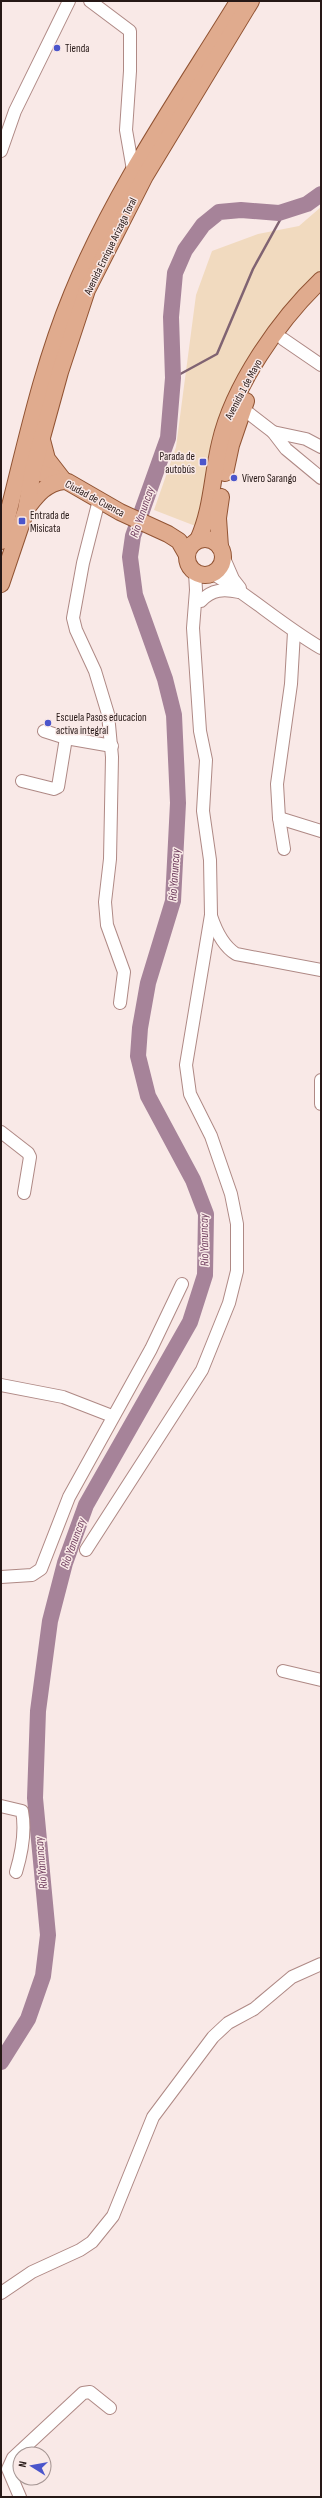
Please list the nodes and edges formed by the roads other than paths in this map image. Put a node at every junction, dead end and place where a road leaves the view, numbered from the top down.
1 (69, 1) edge
2 (90, 1) edge
3 (238, 1) edge
4 (252, 1) edge
5 (1, 151) edge
6 (133, 170) junction
7 (321, 280) edge
8 (321, 293) edge
9 (283, 339) junction
10 (321, 365) edge
11 (242, 408) junction
12 (273, 432) junction
13 (42, 437) junction
14 (321, 447) edge
15 (26, 468) junction
16 (321, 478) edge
17 (64, 481) junction
18 (99, 500) junction
19 (26, 510) junction
20 (166, 533) junction
21 (1, 541) edge
22 (197, 541) junction
23 (221, 552) junction
24 (187, 555) junction
25 (206, 573) junction
26 (1, 584) edge
27 (244, 593) junction
28 (198, 606) junction
29 (294, 632) junction
30 (321, 648) edge
31 (44, 731) dead end
32 (66, 738) junction
33 (112, 746) junction
34 (22, 781) dead end
35 (278, 818) junction
36 (321, 831) edge
37 (284, 849) dead end
38 (211, 915) junction
39 (321, 970) edge
40 (120, 1003) dead end
41 (321, 1080) edge
42 (321, 1104) edge
43 (1, 1132) edge
44 (24, 1192) dead end
45 (182, 1284) dead end
46 (1, 1385) edge
47 (112, 1416) junction
48 (86, 1550) dead end
49 (1, 1577) edge
50 (283, 1671) dead end
51 (321, 1680) edge
52 (1, 1806) edge
53 (16, 1872) dead end
54 (321, 1964) edge
55 (1, 2293) edge
56 (110, 2408) dead end
57 (20, 2497) edge

1 - 5 street
2 - 6 street
3 - 6 main road, Avenida Enrique Arízaga Toral
4 - 13 main road, Avenida Enrique Arízaga Toral
6 - 15 main road, Avenida Enrique Arízaga Toral
7 - 22 main road, Avenida 1 de Mayo
8 - 9 main road, Avenida 1 de Mayo
9 - 10 street
9 - 11 main road, Avenida 1 de Mayo
11 - 12 street
11 - 23 main road, Avenida 1 de Mayo
12 - 14 street
12 - 16 street
13 - 15 main road, Avenida Enrique Arízaga Toral
13 - 17 main road
15 - 17 main road, Ciudad de Cuenca
15 - 19 main road, Avenida Enrique Arízaga Toral
15 - 21 main road, Avenida Enrique Arízaga Toral
17 - 18 main road, Ciudad de Cuenca
17 - 19 main road
18 - 20 main road, Ciudad de Cuenca
18 - 33 street
19 - 26 main road, Avenida Enrique Arízaga Toral
20 - 22 main road, Ciudad de Cuenca
20 - 24 main road, Ciudad de Cuenca
22 - 23 main road
22 - 24 main road
23 - 25 main road
23 - 27 street
24 - 25 main road
25 - 27 street
25 - 28 street
27 - 28 street
27 - 29 street
28 - 38 street
29 - 30 street
29 - 35 street
31 - 32 street
32 - 33 street
32 - 34 street
33 - 40 street
35 - 36 street
35 - 37 street
38 - 39 street
38 - 48 street
41 - 42 street
43 - 44 street
45 - 47 street
46 - 47 street
47 - 49 street
50 - 51 street
52 - 53 street
54 - 55 street
56 - 57 street

